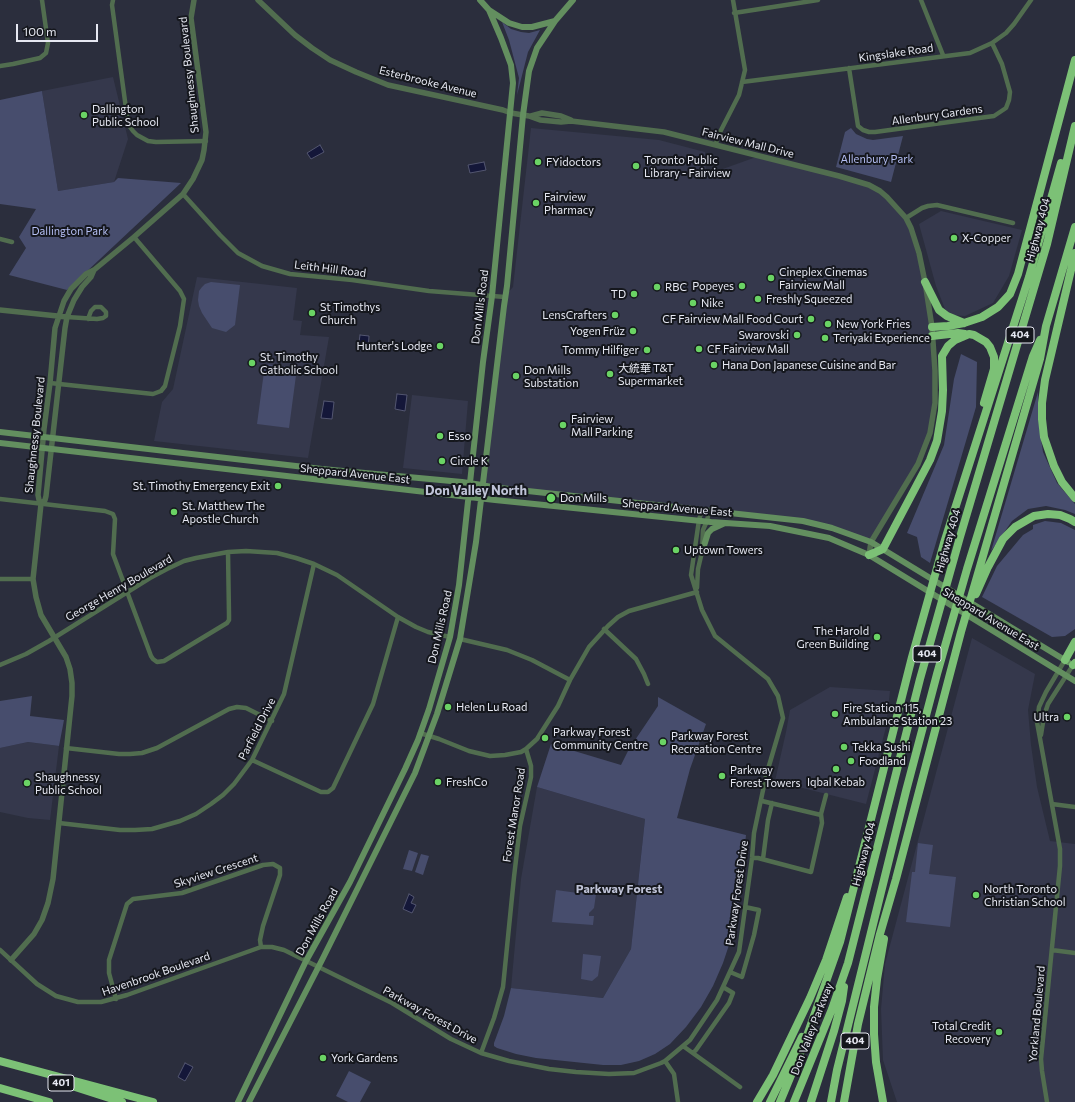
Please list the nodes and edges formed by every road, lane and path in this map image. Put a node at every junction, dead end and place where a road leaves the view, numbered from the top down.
1 (42, 0) edge
2 (113, 0) edge
3 (194, 0) edge
4 (258, 0) edge
5 (480, 0) edge
6 (573, 0) edge
7 (733, 0) edge
8 (818, 0) edge
9 (921, 0) edge
10 (1031, 0) edge
11 (489, 10) junction
12 (734, 13) junction
13 (555, 21) junction
14 (992, 43) junction
15 (943, 56) junction
16 (1075, 60) edge
17 (0, 66) edge
18 (849, 68) junction
19 (742, 82) junction
20 (511, 113) junction
21 (526, 116) junction
22 (1074, 129) edge
23 (206, 141) junction
24 (716, 145) junction
25 (182, 194) junction
26 (906, 218) junction
27 (1013, 223) dead end
28 (1075, 227) edge
29 (134, 237) junction
30 (0, 239) edge
31 (12, 242) dead end
32 (1075, 253) edge
33 (94, 270) junction
34 (925, 282) junction
35 (492, 296) junction
36 (505, 297) junction
37 (0, 310) edge
38 (58, 316) junction
39 (88, 319) dead end
40 (67, 320) junction
41 (964, 323) junction
42 (1046, 326) junction
43 (932, 327) junction
44 (969, 334) junction
45 (932, 336) junction
46 (50, 383) junction
47 (59, 384) junction
48 (0, 432) edge
49 (44, 437) junction
50 (53, 438) junction
51 (0, 443) edge
52 (42, 448) junction
53 (51, 449) junction
54 (471, 483) junction
55 (482, 485) junction
56 (469, 497) junction
57 (481, 498) junction
58 (1075, 498) edge
59 (0, 499) edge
60 (41, 504) junction
61 (702, 510) junction
62 (709, 510) junction
63 (699, 520) junction
64 (706, 521) junction
65 (1075, 522) edge
66 (725, 523) junction
67 (871, 542) junction
68 (883, 549) junction
69 (228, 552) junction
70 (702, 552) junction
71 (869, 555) junction
72 (314, 564) junction
73 (0, 578) edge
74 (33, 579) junction
75 (127, 592) junction
76 (697, 592) junction
77 (398, 617) junction
78 (604, 630) junction
79 (961, 632) junction
80 (54, 637) junction
81 (450, 637) junction
82 (460, 639) junction
83 (1075, 642) edge
84 (912, 658) junction
85 (1065, 660) junction
86 (0, 665) edge
87 (1074, 665) edge
88 (1058, 671) junction
89 (1066, 675) junction
90 (570, 680) junction
91 (1075, 681) edge
92 (648, 684) dead end
93 (272, 721) junction
94 (420, 733) junction
95 (430, 736) junction
96 (1041, 739) junction
97 (66, 748) junction
98 (526, 749) junction
99 (252, 760) junction
100 (826, 795) dead end
101 (762, 800) junction
102 (772, 803) junction
103 (1052, 804) junction
104 (1075, 807) edge
105 (872, 814) junction
106 (821, 815) junction
107 (59, 823) junction
108 (752, 858) junction
109 (763, 860) junction
110 (896, 879) junction
111 (745, 906) junction
112 (261, 947) junction
113 (0, 950) edge
114 (1052, 950) junction
115 (1075, 952) edge
116 (11, 960) junction
117 (306, 961) junction
118 (848, 963) junction
119 (318, 967) junction
120 (730, 972) junction
121 (724, 987) junction
122 (116, 999) junction
123 (820, 1000) junction
124 (683, 1046) junction
125 (481, 1053) junction
126 (693, 1053) junction
127 (665, 1061) junction
128 (0, 1062) edge
129 (740, 1086) dead end
130 (0, 1088) edge
131 (0, 1091) edge
132 (883, 1100) edge
133 (31, 1102) edge
134 (48, 1102) edge
135 (122, 1102) edge
136 (153, 1102) edge
137 (238, 1102) edge
138 (249, 1102) edge
139 (678, 1102) edge
140 (757, 1102) edge
141 (770, 1102) edge
142 (780, 1102) edge
143 (794, 1102) edge
144 (811, 1102) edge
145 (831, 1102) edge
146 (844, 1102) edge
147 (1047, 1102) edge

1 - 17 street
2 - 23 street
3 - 23 street, Shaughnessy Boulevard
4 - 20 street, Esterbrooke Avenue
5 - 11 main road
6 - 13 main road, Don Mills Road
7 - 12 street
8 - 12 street
9 - 15 street
10 - 14 street, Kingslake Road
11 - 13 main road
11 - 20 main road, Don Mills Road
12 - 19 street
13 - 21 main road, Don Mills Road
14 - 15 street, Kingslake Road
14 - 18 street, Allenbury Gardens
15 - 18 street, Kingslake Road
16 - 41 highway
18 - 19 street, Kingslake Road
19 - 24 street
20 - 21 street, Esterbrooke Avenue
20 - 35 main road, Don Mills Road
21 - 24 street, Fairview Mall Drive
21 - 36 main road, Don Mills Road
22 - 84 highway
22 - 118 highway, Highway 404 / 404
23 - 25 street, Shaughnessy Boulevard
24 - 26 street, Fairview Mall Drive
25 - 29 street, Shaughnessy Boulevard
25 - 35 street, Leith Hill Road
26 - 27 street
26 - 34 street, Fairview Mall Drive
28 - 42 highway, 404
29 - 33 street, Shaughnessy Boulevard
29 - 47 street
30 - 31 street
32 - 58 highway
33 - 38 street, Shaughnessy Boulevard
33 - 40 street, Shaughnessy Boulevard
34 - 41 highway
34 - 43 street, Fairview Mall Drive
35 - 36 street, Leith Hill Road
35 - 54 main road, Don Mills Road
36 - 55 main road, Don Mills Road
37 - 38 street
38 - 40 street
38 - 46 street, Shaughnessy Boulevard
39 - 40 street
40 - 47 street, Shaughnessy Boulevard
41 - 43 highway
42 - 79 highway, 404
42 - 145 highway, 404
43 - 45 street, Fairview Mall Drive
44 - 45 highway
44 - 68 highway
44 - 84 highway
45 - 67 street, Fairview Mall Drive
46 - 47 street
46 - 49 street, Shaughnessy Boulevard
47 - 50 street, Shaughnessy Boulevard
48 - 49 main road, Sheppard Avenue East
49 - 50 main road, Sheppard Avenue East
49 - 52 street, Shaughnessy Boulevard
50 - 53 street, Shaughnessy Boulevard
50 - 54 main road, Sheppard Avenue East
51 - 52 main road, Sheppard Avenue East
52 - 53 main road, Sheppard Avenue East
52 - 60 street, Shaughnessy Boulevard
53 - 56 main road, Sheppard Avenue East
53 - 60 street, Shaughnessy Boulevard
54 - 55 main road, Sheppard Avenue East
54 - 56 main road, Don Mills Road
55 - 57 main road, Don Mills Road
55 - 61 main road, Sheppard Avenue East
56 - 57 main road, Sheppard Avenue East
56 - 81 main road, Don Mills Road
57 - 63 main road, Sheppard Avenue East
57 - 82 main road, Don Mills Road
59 - 60 street
60 - 74 street
60 - 75 street
61 - 62 main road, Sheppard Avenue East
61 - 63 street, Parkway Forest Drive
62 - 64 street, Parkway Forest Drive
62 - 67 main road, Sheppard Avenue East
63 - 64 main road, Sheppard Avenue East
63 - 76 street, Parkway Forest Drive
64 - 66 main road, Sheppard Avenue East
64 - 70 street, Parkway Forest Drive
65 - 79 highway
66 - 70 main road
66 - 71 main road, Sheppard Avenue East
67 - 68 main road, Sheppard Avenue East
67 - 71 street, Fairview Mall Drive
68 - 71 highway
68 - 85 main road, Sheppard Avenue East
69 - 72 street, George Henry Boulevard
69 - 75 street, George Henry Boulevard
69 - 75 street
70 - 76 street, Parkway Forest Drive
71 - 88 main road, Sheppard Avenue East
72 - 77 street, George Henry Boulevard
72 - 93 street, Parfield Drive
73 - 74 street
74 - 80 street
75 - 80 street, George Henry Boulevard
76 - 78 street
76 - 101 street, Parkway Forest Drive
77 - 81 street, George Henry Boulevard
77 - 99 street
78 - 90 street
78 - 92 street
79 - 110 highway, 404
80 - 86 street, George Henry Boulevard
80 - 97 street
81 - 94 main road, Don Mills Road
82 - 90 street
82 - 95 main road, Don Mills Road
83 - 85 highway
84 - 105 highway
85 - 87 main road, Sheppard Avenue East
85 - 88 street
87 - 89 street
88 - 89 main road, Sheppard Avenue East
88 - 96 street
89 - 91 main road, Sheppard Avenue East
89 - 96 street
90 - 98 street
93 - 97 street
93 - 99 street, Parfield Drive
94 - 95 street
94 - 117 main road, Don Mills Road
95 - 98 street
95 - 119 main road, Don Mills Road
96 - 103 street, Yorkland Boulevard
97 - 107 street
98 - 125 street, Forest Manor Road
99 - 107 street, Parfield Drive
100 - 106 street
101 - 102 street
101 - 108 street, Parkway Forest Drive
102 - 106 street
102 - 109 street
103 - 104 street
103 - 114 street, Yorkland Boulevard
105 - 123 highway
105 - 140 highway
106 - 109 street
107 - 116 street
108 - 109 street
108 - 111 street, Parkway Forest Drive
110 - 132 highway
110 - 146 highway, 404
111 - 120 street, Parkway Forest Drive
111 - 120 street
112 - 117 street, Havenbrook Boulevard
112 - 122 street, Havenbrook Boulevard
112 - 122 street, Skyview Crescent
113 - 116 street, Havenbrook Boulevard
114 - 115 street
114 - 147 street, Yorkland Boulevard
116 - 122 street, Havenbrook Boulevard
117 - 119 street, Parkway Forest Drive
117 - 137 main road, Don Mills Road
118 - 143 highway, Don Valley Parkway
118 - 144 highway
119 - 125 street, Parkway Forest Drive
119 - 138 main road, Don Mills Road
120 - 121 street, Parkway Forest Drive
121 - 124 street, Parkway Forest Drive
121 - 126 street
123 - 141 highway
123 - 142 highway
124 - 126 street
124 - 127 street, Parkway Forest Drive
125 - 127 street, Parkway Forest Drive
126 - 129 street
127 - 139 street
128 - 135 highway, 401
128 - 136 highway
130 - 134 highway
131 - 133 highway

